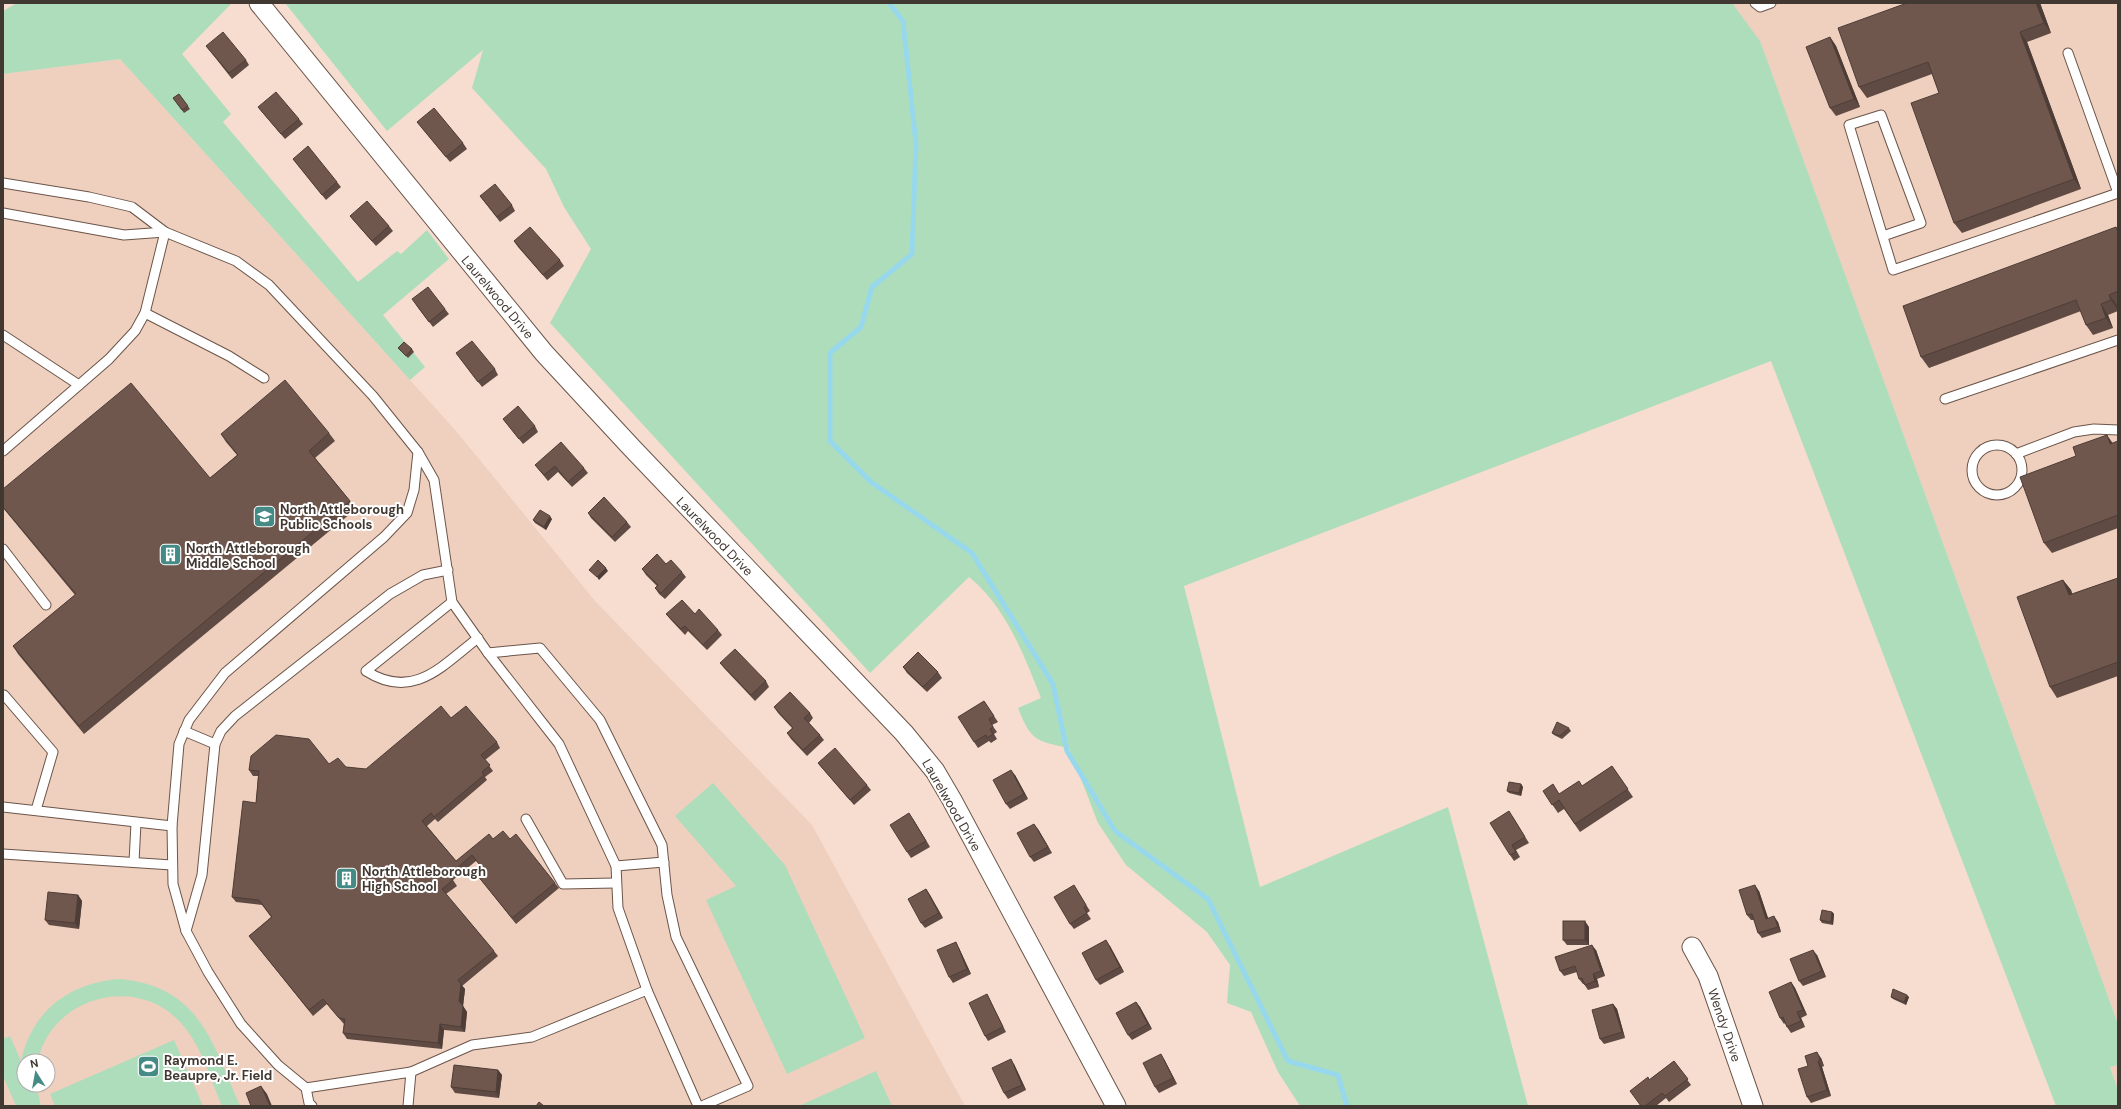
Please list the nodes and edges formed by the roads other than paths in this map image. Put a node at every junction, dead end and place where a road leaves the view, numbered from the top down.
1 (259, 3) edge
2 (1755, 3) edge
3 (1771, 3) edge
4 (2068, 53) dead end
5 (3, 183) edge
6 (2118, 193) edge
7 (3, 213) edge
8 (165, 232) junction
9 (1883, 236) junction
10 (145, 313) junction
11 (3, 336) edge
12 (2118, 340) edge
13 (264, 378) dead end
14 (79, 385) junction
15 (1945, 400) dead end
16 (2118, 430) edge
17 (3, 451) edge
18 (418, 452) junction
19 (2016, 454) junction
20 (3, 549) edge
21 (448, 570) junction
22 (452, 602) junction
23 (46, 604) dead end
24 (478, 638) junction
25 (488, 653) junction
26 (4, 695) dead end
27 (184, 731) junction
28 (215, 744) junction
29 (3, 807) edge
30 (36, 810) junction
31 (526, 819) dead end
32 (136, 823) junction
33 (172, 826) junction
34 (3, 854) edge
35 (134, 862) junction
36 (664, 862) junction
37 (172, 865) junction
38 (616, 866) junction
39 (615, 883) junction
40 (186, 931) junction
41 (1692, 947) dead end
42 (647, 990) junction
43 (412, 1072) junction
44 (306, 1088) junction
45 (312, 1106) edge
46 (408, 1106) edge
47 (698, 1106) edge
48 (702, 1106) edge
49 (1116, 1106) edge
50 (1754, 1106) edge

1 - 49 street, Laurelwood Drive
2 - 3 lane
4 - 6 lane
5 - 8 lane
6 - 9 lane
7 - 8 lane
8 - 10 lane
8 - 18 lane
9 - 9 lane
10 - 13 lane
10 - 14 lane
11 - 14 lane
12 - 15 lane
14 - 17 lane
16 - 19 lane
18 - 21 lane
18 - 27 lane
19 - 19 lane
20 - 23 lane
21 - 22 lane
21 - 28 lane
22 - 24 lane
22 - 24 lane
24 - 25 lane
25 - 36 lane
25 - 38 lane
26 - 30 lane
27 - 28 lane
27 - 33 lane
28 - 40 lane
29 - 30 lane
30 - 32 lane
31 - 39 lane
32 - 33 lane
32 - 35 lane
33 - 37 lane
34 - 35 lane
35 - 37 lane
36 - 38 lane
36 - 48 lane
37 - 40 lane
38 - 39 lane
39 - 42 lane
40 - 44 lane
41 - 50 street, Wendy Drive
42 - 43 lane
42 - 47 lane
43 - 44 lane
43 - 46 lane
44 - 45 lane

